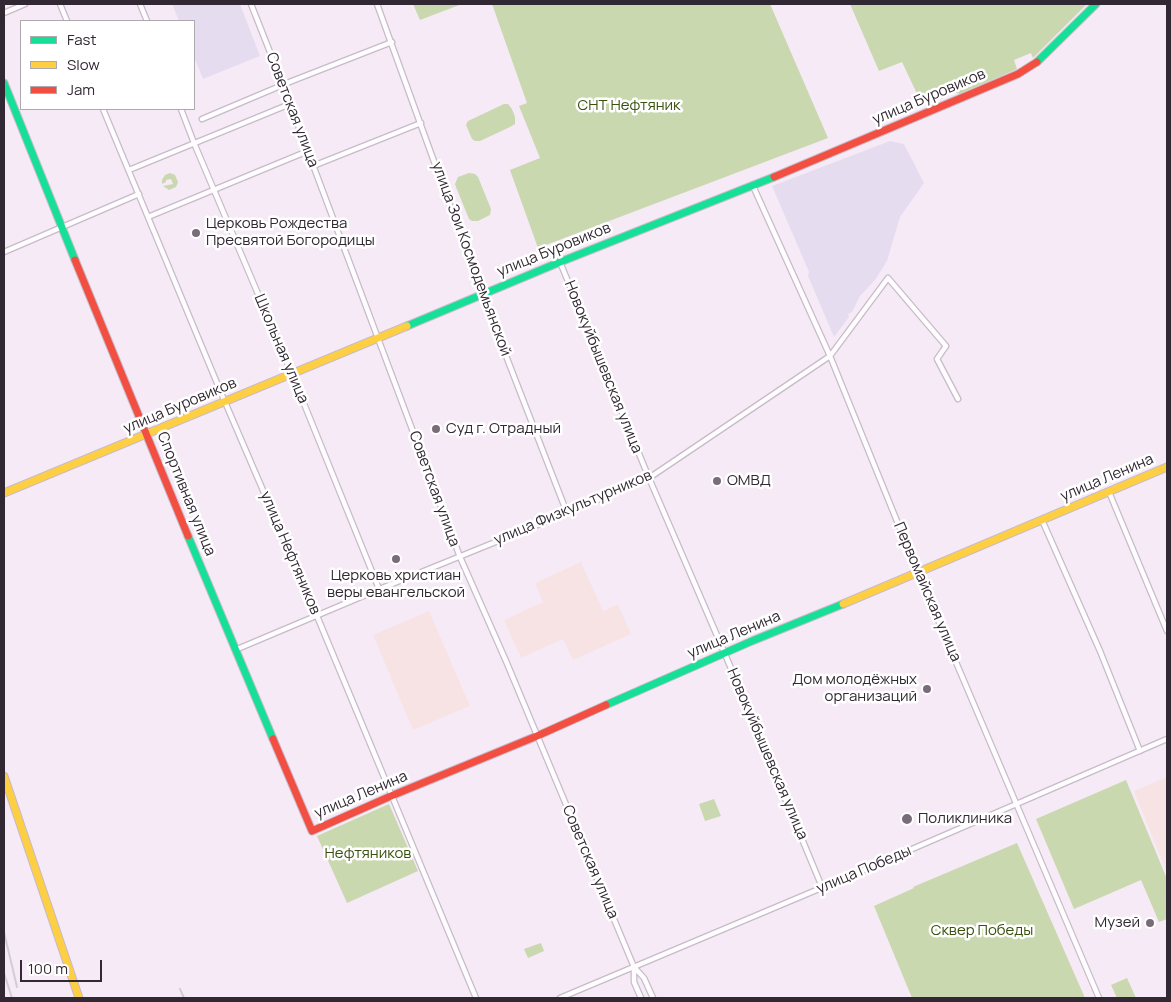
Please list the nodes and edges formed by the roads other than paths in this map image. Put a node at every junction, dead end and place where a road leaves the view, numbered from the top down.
1 (25, 4) edge
2 (60, 4) edge
3 (140, 4) edge
4 (251, 4) edge
5 (377, 4) edge
6 (1096, 4) edge
7 (4, 13) edge
8 (67, 20) edge
9 (147, 20) edge
10 (392, 42) junction
11 (4, 83) edge
12 (283, 85) junction
13 (290, 104) junction
14 (103, 110) edge
15 (180, 110) edge
16 (202, 119) dead end
17 (421, 122) junction
18 (194, 143) junction
19 (308, 151) junction
20 (313, 166) junction
21 (129, 170) junction
22 (754, 186) junction
23 (214, 190) junction
24 (138, 194) junction
25 (148, 217) junction
26 (62, 228) junction
27 (4, 252) edge
28 (560, 262) junction
29 (482, 294) junction
30 (378, 338) junction
31 (830, 356) junction
32 (292, 374) junction
33 (958, 399) dead end
34 (225, 402) junction
35 (147, 434) junction
36 (1167, 466) edge
37 (649, 478) junction
38 (1109, 492) junction
39 (4, 493) edge
40 (567, 513) junction
41 (1042, 520) junction
42 (460, 557) junction
43 (918, 573) junction
44 (378, 590) junction
45 (316, 616) junction
46 (1167, 630) edge
47 (235, 650) junction
48 (725, 654) junction
49 (537, 736) junction
50 (1167, 739) edge
51 (1140, 751) junction
52 (4, 776) edge
53 (391, 796) junction
54 (1016, 804) junction
55 (312, 832) joint
56 (822, 888) junction
57 (634, 967) junction
58 (80, 998) edge
59 (476, 998) edge
60 (560, 998) edge
61 (641, 998) edge
62 (653, 998) edge
63 (1099, 998) edge

1 - 7 street
2 - 8 street
3 - 9 street
4 - 12 street, Советская улица
5 - 10 street, улица Зои Космодемьянской
6 - 22 street, улица Буровиков
10 - 12 street
10 - 17 street, улица Зои Космодемьянской
11 - 26 street, Спортивная улица
12 - 13 street, Советская улица
12 - 16 street
13 - 18 street
13 - 19 street, Советская улица
14 - 21 street, улица Нефтяников
15 - 18 street, Школьная улица
17 - 20 street
17 - 29 street, улица Зои Космодемьянской
18 - 21 street
18 - 23 street, Школьная улица
19 - 20 street, Советская улица
19 - 23 street
20 - 30 street, Советская улица
21 - 24 street, улица Нефтяников
22 - 28 street, улица Буровиков
22 - 31 street, Первомайская улица
23 - 25 street
23 - 32 street, Школьная улица
24 - 25 street, улица Нефтяников
24 - 26 street
25 - 34 street, улица Нефтяников
26 - 27 street
26 - 35 street, Спортивная улица
28 - 29 street, улица Буровиков
28 - 37 street, Новокуйбышевская улица
29 - 30 street, улица Буровиков
29 - 40 street, улица Зои Космодемьянской
30 - 32 street, улица Буровиков
30 - 42 street, Советская улица
31 - 33 street, улица Физкультурников
31 - 37 street, улица Физкультурников
31 - 43 street, Первомайская улица
32 - 34 street, улица Буровиков
32 - 44 street, Школьная улица
34 - 35 street, улица Буровиков
34 - 45 street, улица Нефтяников
35 - 39 street, улица Буровиков
35 - 47 street, Спортивная улица
36 - 38 street, улица Ленина
37 - 40 street, улица Физкультурников
37 - 48 street, Новокуйбышевская улица
38 - 41 street, улица Ленина
38 - 46 street
40 - 42 street, улица Физкультурников
41 - 43 street, улица Ленина
41 - 51 street
42 - 44 street, улица Физкультурников
42 - 49 street, Советская улица
43 - 48 street, улица Ленина
43 - 54 street, Первомайская улица
44 - 45 street, улица Физкультурников
45 - 47 street, улица Физкультурников
45 - 53 street, улица Нефтяников
47 - 55 street, Спортивная улица
48 - 49 street, улица Ленина
48 - 56 street, Новокуйбышевская улица
49 - 53 street, улица Ленина
49 - 57 street, Советская улица
50 - 51 street, улица Победы
51 - 54 street, улица Победы
52 - 58 street
53 - 55 street, улица Ленина
53 - 59 street, улица Нефтяников
54 - 56 street, улица Победы
54 - 63 street, Первомайская улица
56 - 57 street, улица Победы
57 - 60 street, улица Победы
57 - 61 street, Советская улица
57 - 62 street, Советская улица

